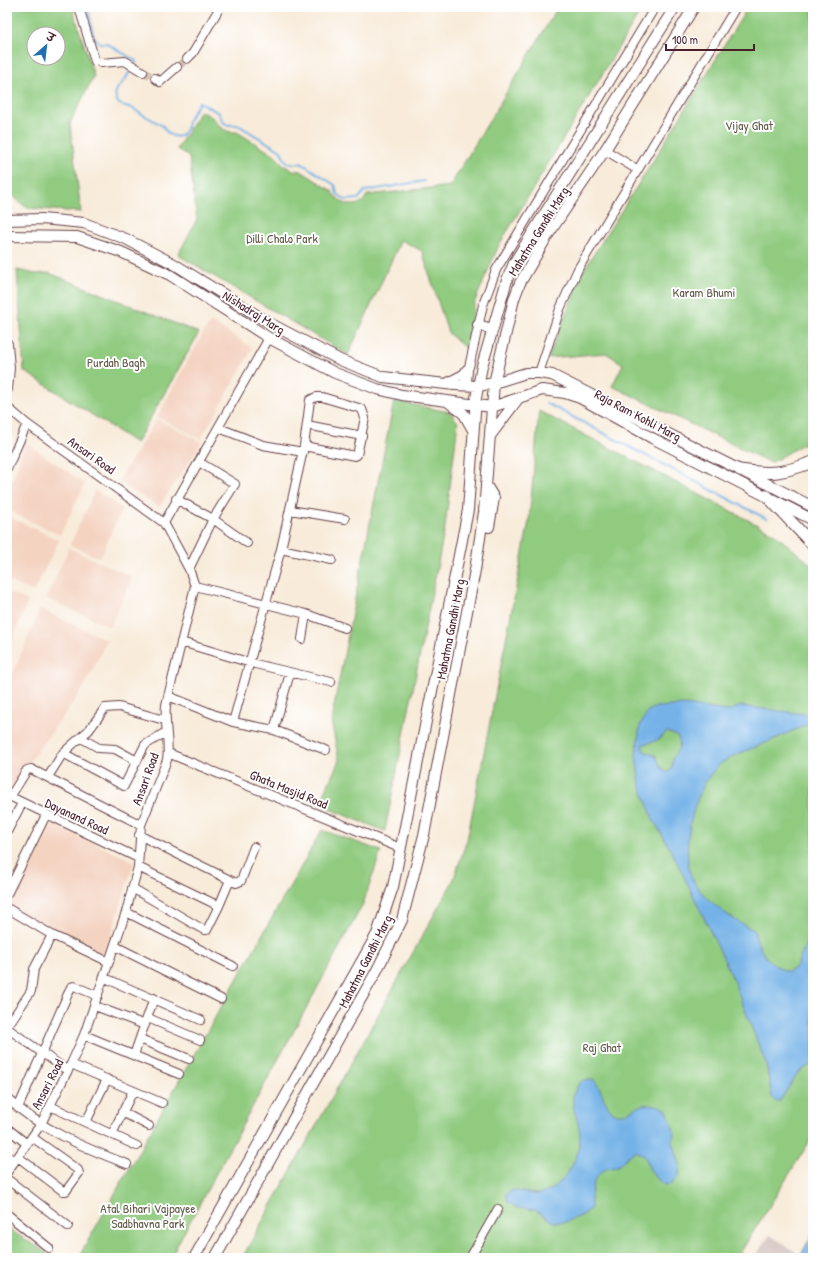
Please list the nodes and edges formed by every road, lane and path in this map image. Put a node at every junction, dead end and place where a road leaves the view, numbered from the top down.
1 (79, 7) edge
2 (220, 7) edge
3 (655, 7) edge
4 (675, 7) edge
5 (694, 7) edge
6 (736, 7) edge
7 (187, 58) tunnel mouth
8 (177, 67) tunnel mouth
9 (141, 70) tunnel mouth
10 (155, 78) tunnel mouth
11 (605, 150) junction
12 (638, 170) junction
13 (7, 220) edge
14 (7, 236) edge
15 (478, 325) junction
16 (492, 329) junction
17 (269, 338) junction
18 (7, 344) edge
19 (482, 366) junction
20 (467, 370) junction
21 (539, 373) junction
22 (466, 382) junction
23 (444, 384) junction
24 (494, 384) junction
25 (455, 385) junction
26 (478, 386) junction
27 (7, 389) edge
28 (519, 398) junction
29 (446, 400) junction
30 (476, 405) junction
31 (7, 407) edge
32 (492, 407) junction
33 (27, 424) junction
34 (307, 425) junction
35 (219, 428) junction
36 (474, 432) junction
37 (362, 436) junction
38 (490, 436) junction
39 (304, 449) junction
40 (199, 462) junction
41 (813, 462) edge
42 (7, 469) edge
43 (740, 470) junction
44 (767, 496) junction
45 (176, 498) junction
46 (813, 507) edge
47 (290, 510) junction
48 (213, 519) junction
49 (345, 519) dead end
50 (813, 520) edge
51 (164, 522) junction
52 (247, 543) dead end
53 (813, 545) edge
54 (281, 549) junction
55 (332, 560) dead end
56 (189, 569) junction
57 (196, 586) junction
58 (266, 605) junction
59 (306, 614) junction
60 (345, 628) dead end
61 (302, 639) dead end
62 (181, 642) junction
63 (251, 663) junction
64 (290, 673) junction
65 (331, 682) dead end
66 (168, 696) junction
67 (164, 720) junction
68 (233, 722) junction
69 (274, 730) junction
70 (166, 732) junction
71 (81, 738) junction
72 (326, 750) dead end
73 (63, 753) junction
74 (168, 753) junction
75 (137, 761) junction
76 (48, 777) junction
77 (8, 796) edge
78 (22, 803) junction
79 (46, 815) junction
80 (141, 825) junction
81 (7, 832) edge
82 (139, 835) junction
83 (254, 847) dead end
84 (400, 848) junction
85 (138, 858) junction
86 (138, 867) junction
87 (230, 880) junction
88 (132, 888) junction
89 (7, 894) edge
90 (219, 906) junction
91 (7, 908) edge
92 (126, 912) junction
93 (52, 935) junction
94 (115, 946) junction
95 (109, 962) junction
96 (233, 966) dead end
97 (105, 978) junction
98 (98, 996) junction
99 (154, 998) junction
100 (221, 999) dead end
101 (95, 1006) junction
102 (201, 1020) dead end
103 (147, 1021) junction
104 (7, 1028) edge
105 (84, 1035) junction
106 (140, 1039) junction
107 (200, 1040) dead end
108 (42, 1054) junction
109 (134, 1055) junction
110 (189, 1059) dead end
111 (70, 1068) junction
112 (180, 1074) dead end
113 (107, 1079) junction
114 (133, 1091) junction
115 (7, 1098) edge
116 (162, 1103) dead end
117 (50, 1106) junction
118 (18, 1108) junction
119 (122, 1112) junction
120 (86, 1122) junction
121 (41, 1124) junction
122 (149, 1126) dead end
123 (7, 1128) edge
124 (112, 1134) junction
125 (30, 1140) junction
126 (137, 1146) dead end
127 (7, 1156) edge
128 (17, 1159) junction
129 (127, 1164) dead end
130 (7, 1172) edge
131 (7, 1179) edge
132 (498, 1209) dead end
133 (7, 1214) edge
134 (68, 1226) dead end
135 (49, 1248) dead end
136 (194, 1258) edge
137 (215, 1258) edge
138 (470, 1258) edge

1 - 9 street
2 - 7 street
3 - 15 street
4 - 16 main road, Mahatma Gandhi Marg
5 - 11 main road, Mahatma Gandhi Marg
6 - 12 street
8 - 10 street
11 - 12 street
11 - 24 main road, Mahatma Gandhi Marg
12 - 21 street
13 - 23 main road, Nishadraj Marg
14 - 17 main road, Nishadraj Marg
15 - 16 main road
15 - 20 street
16 - 19 main road, Mahatma Gandhi Marg
17 - 29 main road, Nishadraj Marg
17 - 35 street
18 - 27 main road
19 - 22 main road
19 - 26 main road, Mahatma Gandhi Marg
20 - 22 main road
20 - 23 street
21 - 24 main road, Raja Ram Kohli Marg
21 - 43 main road, Raja Ram Kohli Marg
22 - 25 main road
23 - 25 main road, Nishadraj Marg
24 - 26 main road, Raja Ram Kohli Marg
24 - 32 main road, Mahatma Gandhi Marg
25 - 26 main road, Nishadraj Marg
26 - 30 main road, Mahatma Gandhi Marg
28 - 32 main road, Raja Ram Kohli Marg
28 - 38 main road
28 - 44 main road, Raja Ram Kohli Marg
29 - 30 main road, Nishadraj Marg
29 - 36 main road
30 - 32 main road, Nishadraj Marg
30 - 36 main road, Mahatma Gandhi Marg
31 - 33 street, Ansari Road
32 - 38 main road, Mahatma Gandhi Marg
33 - 42 street
33 - 51 street, Ansari Road
34 - 37 street
34 - 37 street
34 - 39 street
35 - 39 street
35 - 40 street
36 - 84 main road, Mahatma Gandhi Marg
37 - 39 street
38 - 137 main road, Mahatma Gandhi Marg
39 - 47 street
40 - 45 street
40 - 48 street
41 - 43 highway
43 - 46 main road, Raja Ram Kohli Marg
44 - 50 main road, Raja Ram Kohli Marg
44 - 53 highway
45 - 48 street
45 - 51 street
47 - 49 street
47 - 54 street
48 - 52 street
48 - 56 street
51 - 56 street, Ansari Road
54 - 55 street
54 - 58 street
56 - 57 street, Ansari Road
57 - 58 street
57 - 62 street, Ansari Road
58 - 59 street
58 - 63 street
59 - 60 street
59 - 61 street
62 - 63 street
62 - 66 street, Ansari Road
63 - 64 street
63 - 68 street
64 - 65 street
64 - 69 street
66 - 67 street, Ansari Road
66 - 68 street
67 - 70 street, Ansari Road
67 - 71 street
68 - 69 street
69 - 72 street
70 - 74 street, Ansari Road
70 - 75 street
71 - 73 street
71 - 75 street
73 - 75 street
73 - 76 street
74 - 80 street, Ansari Road
74 - 84 street, Ghata Masjid Road
76 - 77 street
76 - 80 street
77 - 78 street, Dayanand Road
78 - 79 street, Dayanand Road
78 - 81 street
79 - 85 street, Dayanand Road
79 - 89 street
80 - 82 street, Ansari Road
82 - 85 street, Ansari Road
82 - 87 street
83 - 87 street
84 - 136 main road, Mahatma Gandhi Marg
85 - 86 street, Ansari Road
86 - 88 street, Ansari Road
86 - 90 street
87 - 90 street
88 - 90 street
88 - 92 street, Ansari Road
91 - 93 street
92 - 94 street, Ansari Road
92 - 96 street
93 - 95 street
93 - 104 street
94 - 95 street, Ansari Road
94 - 100 street
95 - 97 street, Ansari Road
97 - 98 street, Ansari Road
97 - 99 street
98 - 101 street, Ansari Road
98 - 108 street
99 - 102 street
99 - 103 street
101 - 103 street
101 - 105 street, Ansari Road
103 - 106 street
103 - 107 street
104 - 108 street
105 - 109 street
105 - 111 street, Ansari Road
106 - 109 street
106 - 110 street
108 - 111 street
108 - 118 street
109 - 112 street
111 - 113 street
111 - 117 street, Ansari Road
113 - 114 street
113 - 120 street
114 - 116 street
114 - 119 street
115 - 118 street
117 - 120 street
117 - 121 street, Ansari Road
118 - 121 street
119 - 122 street
119 - 124 street
120 - 124 street
121 - 125 street, Ansari Road
121 - 129 street
123 - 125 street
124 - 126 street
125 - 128 street, Ansari Road
125 - 128 street
127 - 128 street
128 - 130 street, Ansari Road
131 - 134 street
132 - 138 street
133 - 135 street

